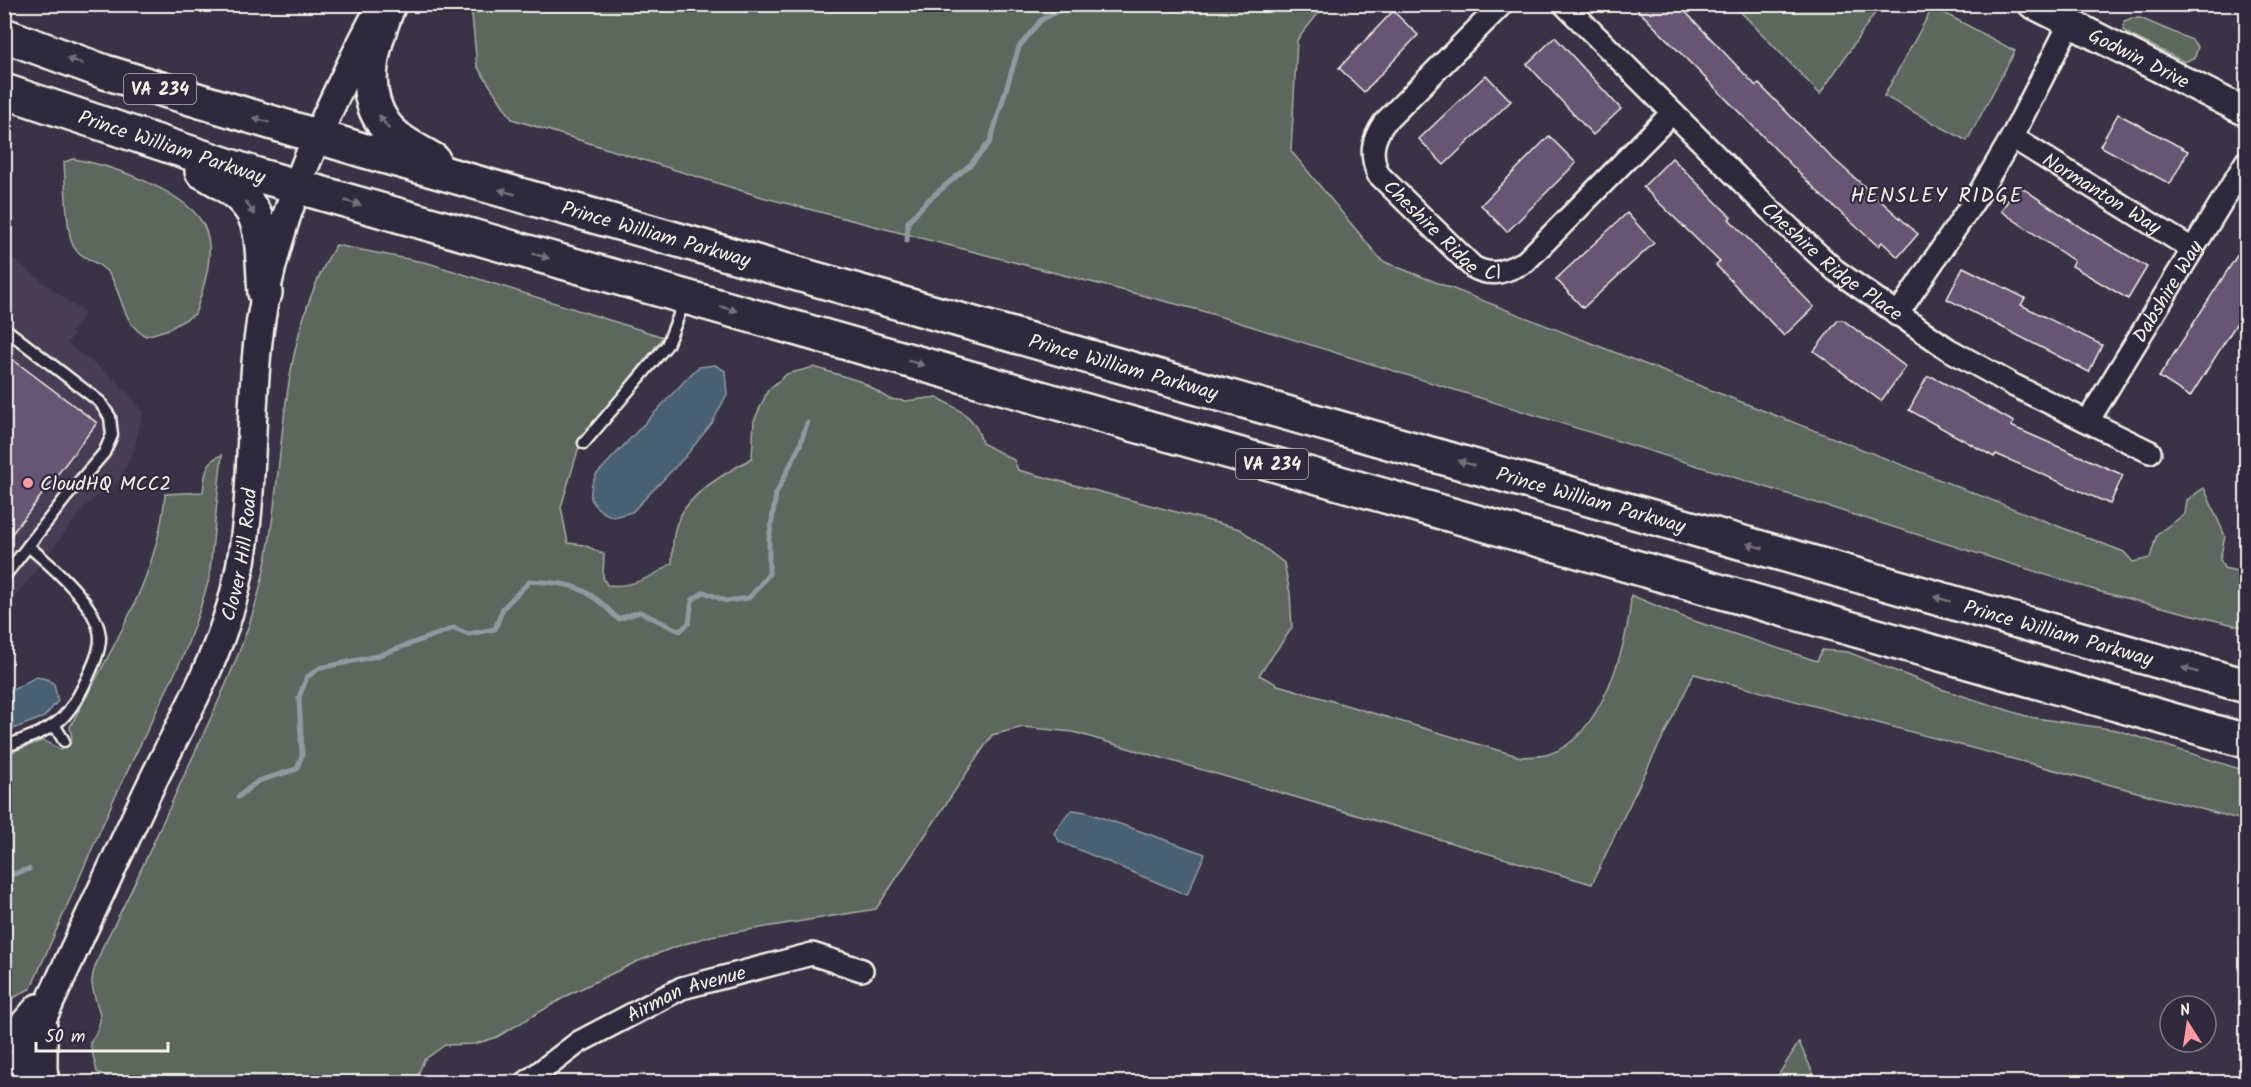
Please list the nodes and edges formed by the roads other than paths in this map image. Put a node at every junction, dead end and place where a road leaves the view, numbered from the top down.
1 (384, 4) edge
2 (390, 4) edge
3 (1502, 4) edge
4 (1564, 4) edge
5 (2032, 4) edge
6 (2070, 23) junction
7 (4, 35) edge
8 (4, 91) edge
9 (2247, 112) edge
10 (1672, 113) junction
11 (131, 135) junction
12 (317, 137) junction
13 (2012, 137) junction
14 (2247, 162) edge
15 (465, 180) junction
16 (297, 187) junction
17 (2192, 249) junction
18 (265, 293) junction
19 (686, 297) junction
20 (1897, 315) junction
21 (4, 328) edge
22 (2088, 421) junction
23 (584, 443) dead end
24 (2150, 452) dead end
25 (28, 546) junction
26 (4, 577) edge
27 (2247, 686) edge
28 (55, 726) junction
29 (64, 741) dead end
30 (2247, 741) edge
31 (4, 747) edge
32 (862, 970) dead end
33 (55, 989) junction
34 (43, 1017) junction
35 (4, 1040) edge
36 (4, 1080) edge
37 (9, 1083) edge
38 (13, 1083) edge
39 (45, 1083) edge
40 (527, 1083) edge

1 - 12 street, Clover Hill Road
15 -> 2 highway
3 - 10 street, Cheshire Ridge Cl
4 - 10 street, Cheshire Ridge Place
5 - 6 street, Godwin Drive
6 - 9 street, Godwin Drive
6 - 13 street
12 -> 7 highway, Prince William Parkway / VA 234
8 - 11 highway, Prince William Parkway / VA 234
10 - 20 street, Cheshire Ridge Place
11 - 16 highway, Prince William Parkway / VA 234
11 -> 18 highway
12 - 15 highway, Prince William Parkway / VA 234
12 - 16 street, Clover Hill Road
13 - 17 street, Normanton Way
13 - 20 street
14 - 17 street, Dabshire Way
27 -> 15 highway, Prince William Parkway / VA 234
16 - 18 street, Clover Hill Road
16 -> 19 highway, Prince William Parkway / VA 234
17 - 22 street, Dabshire Way
18 - 33 street, Clover Hill Road
19 - 23 lane
19 -> 30 highway, Prince William Parkway / VA 234
20 - 22 street, Cheshire Ridge Place
21 - 25 lane
22 - 24 street, Cheshire Ridge Place
25 - 26 lane
25 - 28 lane
28 - 29 lane
28 - 31 lane
32 - 40 street, Airman Avenue
33 - 34 street, Clover Hill Road
33 - 35 street
34 - 38 street, Clover Hill Road
34 - 39 street
36 - 37 street

